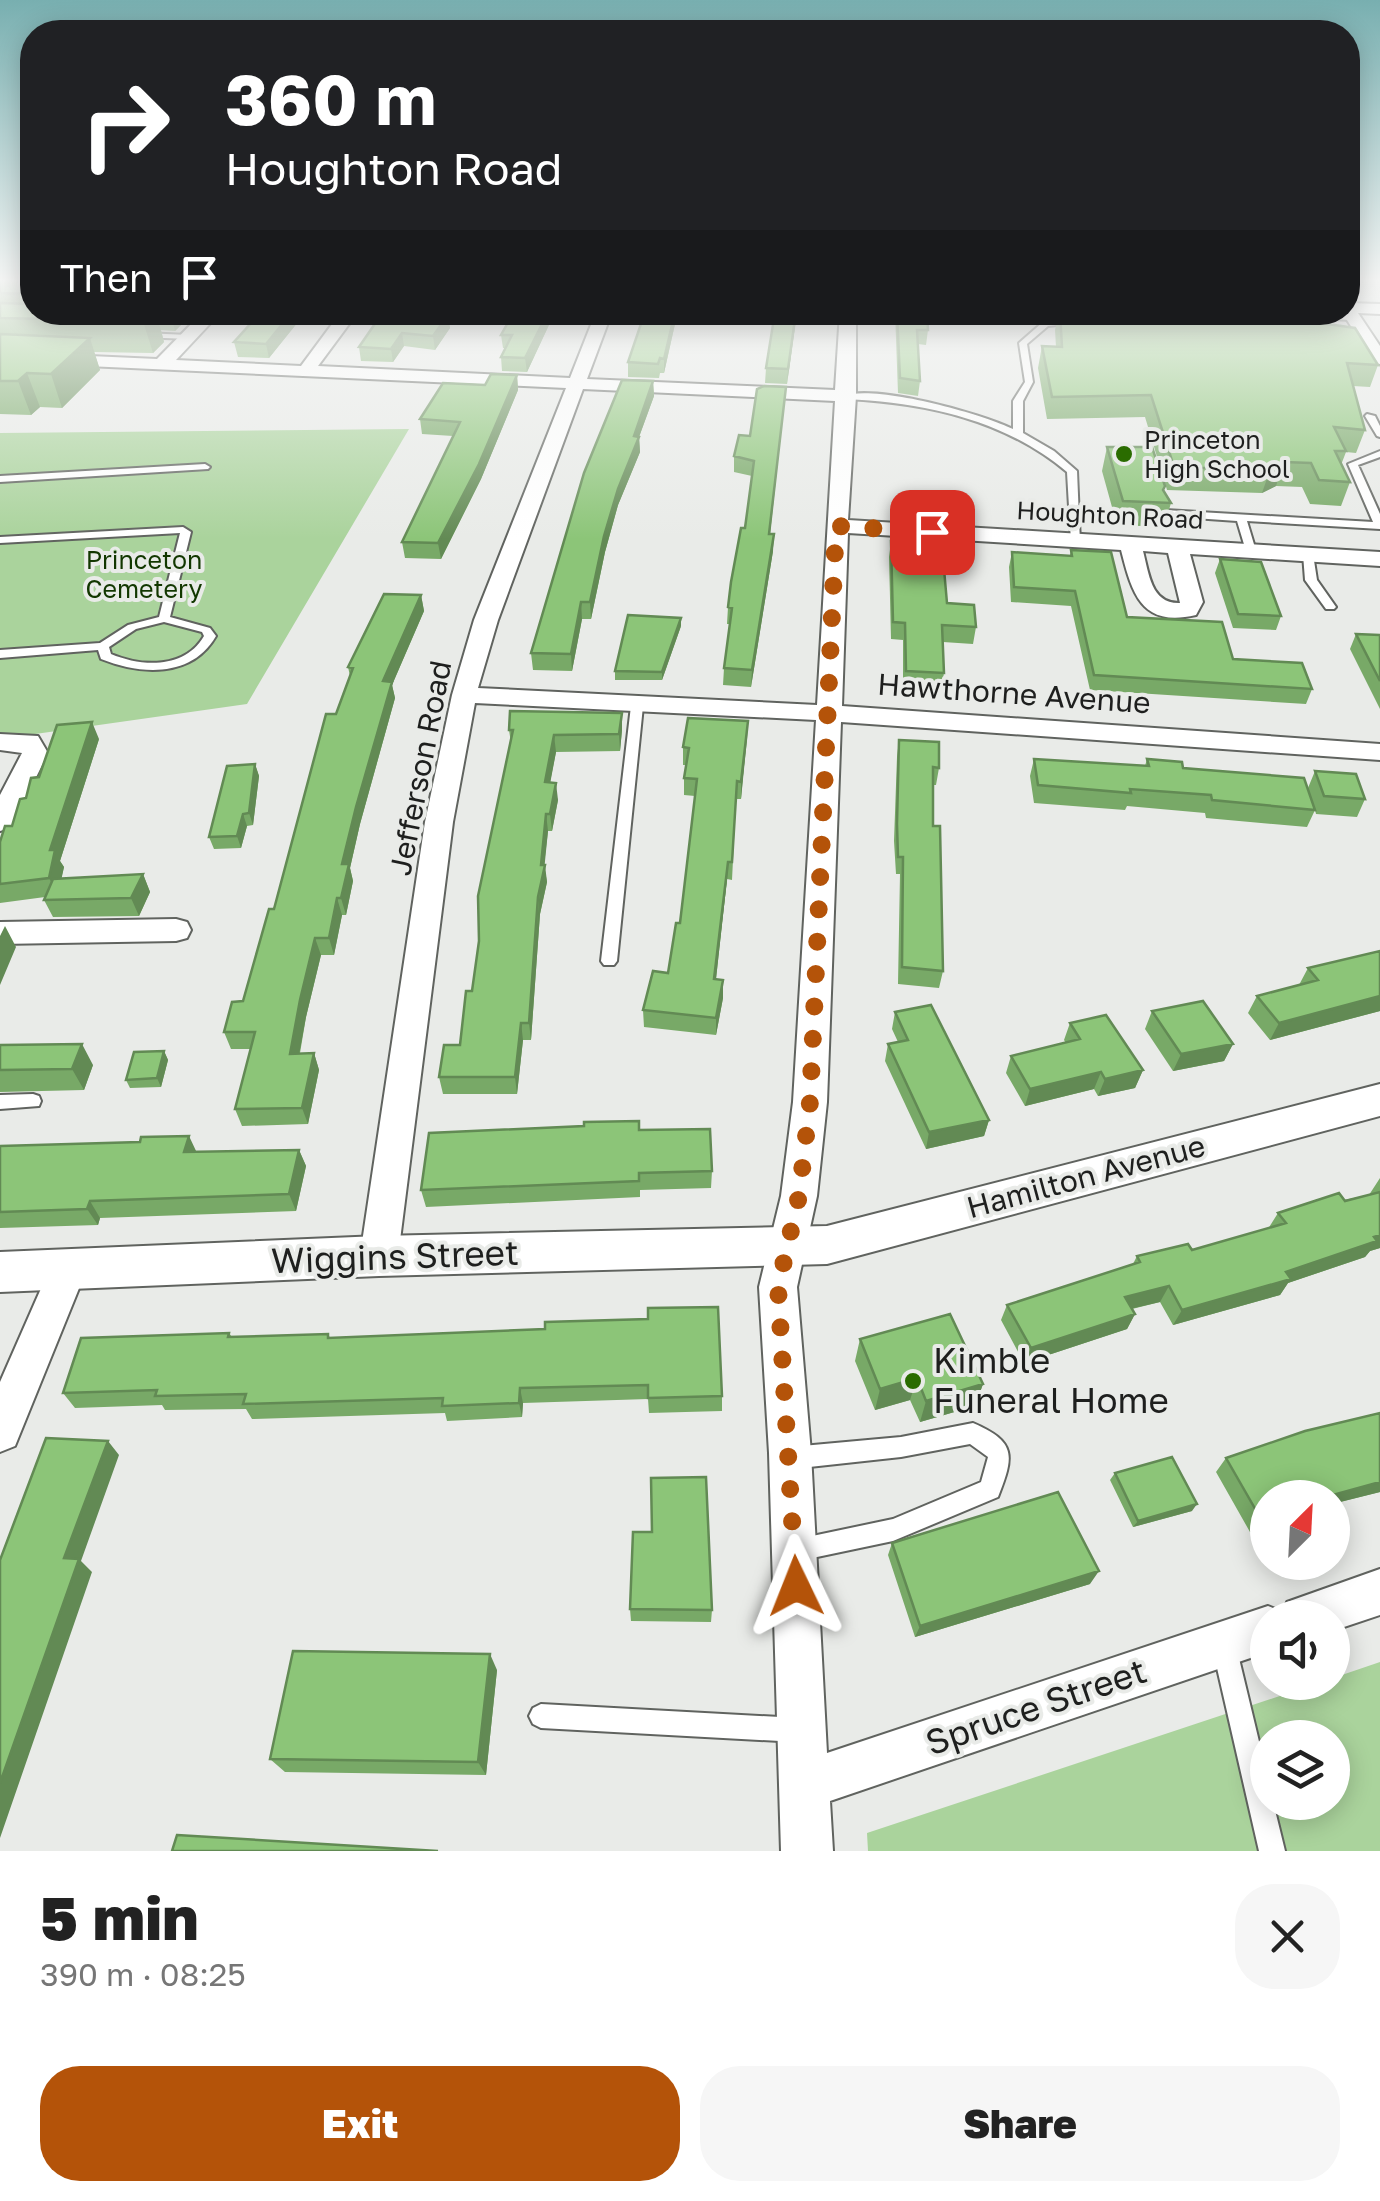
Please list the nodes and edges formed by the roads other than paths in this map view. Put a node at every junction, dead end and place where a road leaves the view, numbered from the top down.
1 (219, 366) edge
2 (309, 366) edge
3 (583, 366) edge
4 (847, 366) edge
5 (1027, 366) edge
6 (306, 370) junction
7 (576, 383) junction
8 (846, 396) junction
9 (1370, 416) dead end
10 (1380, 434) edge
11 (1018, 436) junction
12 (1380, 454) edge
13 (205, 467) dead end
14 (0, 480) edge
15 (1377, 512) edge
16 (1166, 514) edge
17 (1241, 518) junction
18 (836, 526) junction
19 (0, 540) edge
20 (1076, 541) junction
21 (1130, 544) junction
22 (1177, 546) junction
23 (1252, 551) junction
24 (1308, 554) junction
25 (1380, 558) edge
26 (1330, 607) dead end
27 (164, 619) junction
28 (103, 646) junction
29 (0, 654) edge
30 (464, 696) junction
31 (637, 706) junction
32 (828, 713) junction
33 (0, 742) edge
34 (1380, 752) edge
35 (6, 811) edge
36 (176, 930) dead end
37 (0, 934) edge
38 (609, 961) dead end
39 (33, 1100) dead end
40 (1380, 1100) edge
41 (0, 1102) edge
42 (790, 1246) junction
43 (378, 1256) junction
44 (67, 1270) junction
45 (0, 1272) edge
46 (0, 1432) edge
47 (790, 1458) junction
48 (794, 1550) junction
49 (1380, 1592) edge
50 (1350, 1602) edge
51 (1246, 1637) edge
52 (541, 1716) dead end
53 (802, 1730) junction
54 (804, 1785) junction
55 (807, 1851) edge
56 (1272, 1851) edge

1 - 6 street
2 - 6 street
3 - 7 street, Jefferson Road
4 - 8 street
5 - 11 lane
6 - 7 street
7 - 8 street
7 - 30 street, Jefferson Road
8 - 11 lane
8 - 18 street
9 - 10 lane
11 - 20 lane
12 - 15 lane
13 - 14 lane
15 - 17 lane
16 - 17 lane
17 - 23 lane
18 - 20 street, Houghton Road
18 - 32 street
19 - 27 lane
20 - 21 street, Houghton Road
21 - 22 street, Houghton Road
21 - 22 street
22 - 23 street, Houghton Road
23 - 24 street, Houghton Road
24 - 25 street, Houghton Road
24 - 26 lane
27 - 28 lane
27 - 28 lane
28 - 29 lane
30 - 31 street, Hawthorne Avenue
30 - 43 street, Jefferson Road
31 - 32 street, Hawthorne Avenue
31 - 38 lane
32 - 34 street, Hawthorne Avenue
32 - 42 street
33 - 35 street
36 - 37 street
39 - 41 lane
40 - 42 street, Hamilton Avenue
42 - 43 street, Wiggins Street
42 - 47 street
43 - 44 street, Wiggins Street
44 - 45 street, Wiggins Street
44 - 46 street
47 - 48 street
47 - 48 lane
48 - 53 street
49 - 50 street
51 - 54 street, Spruce Street
51 - 56 lane
52 - 53 lane
53 - 54 street
54 - 55 street

